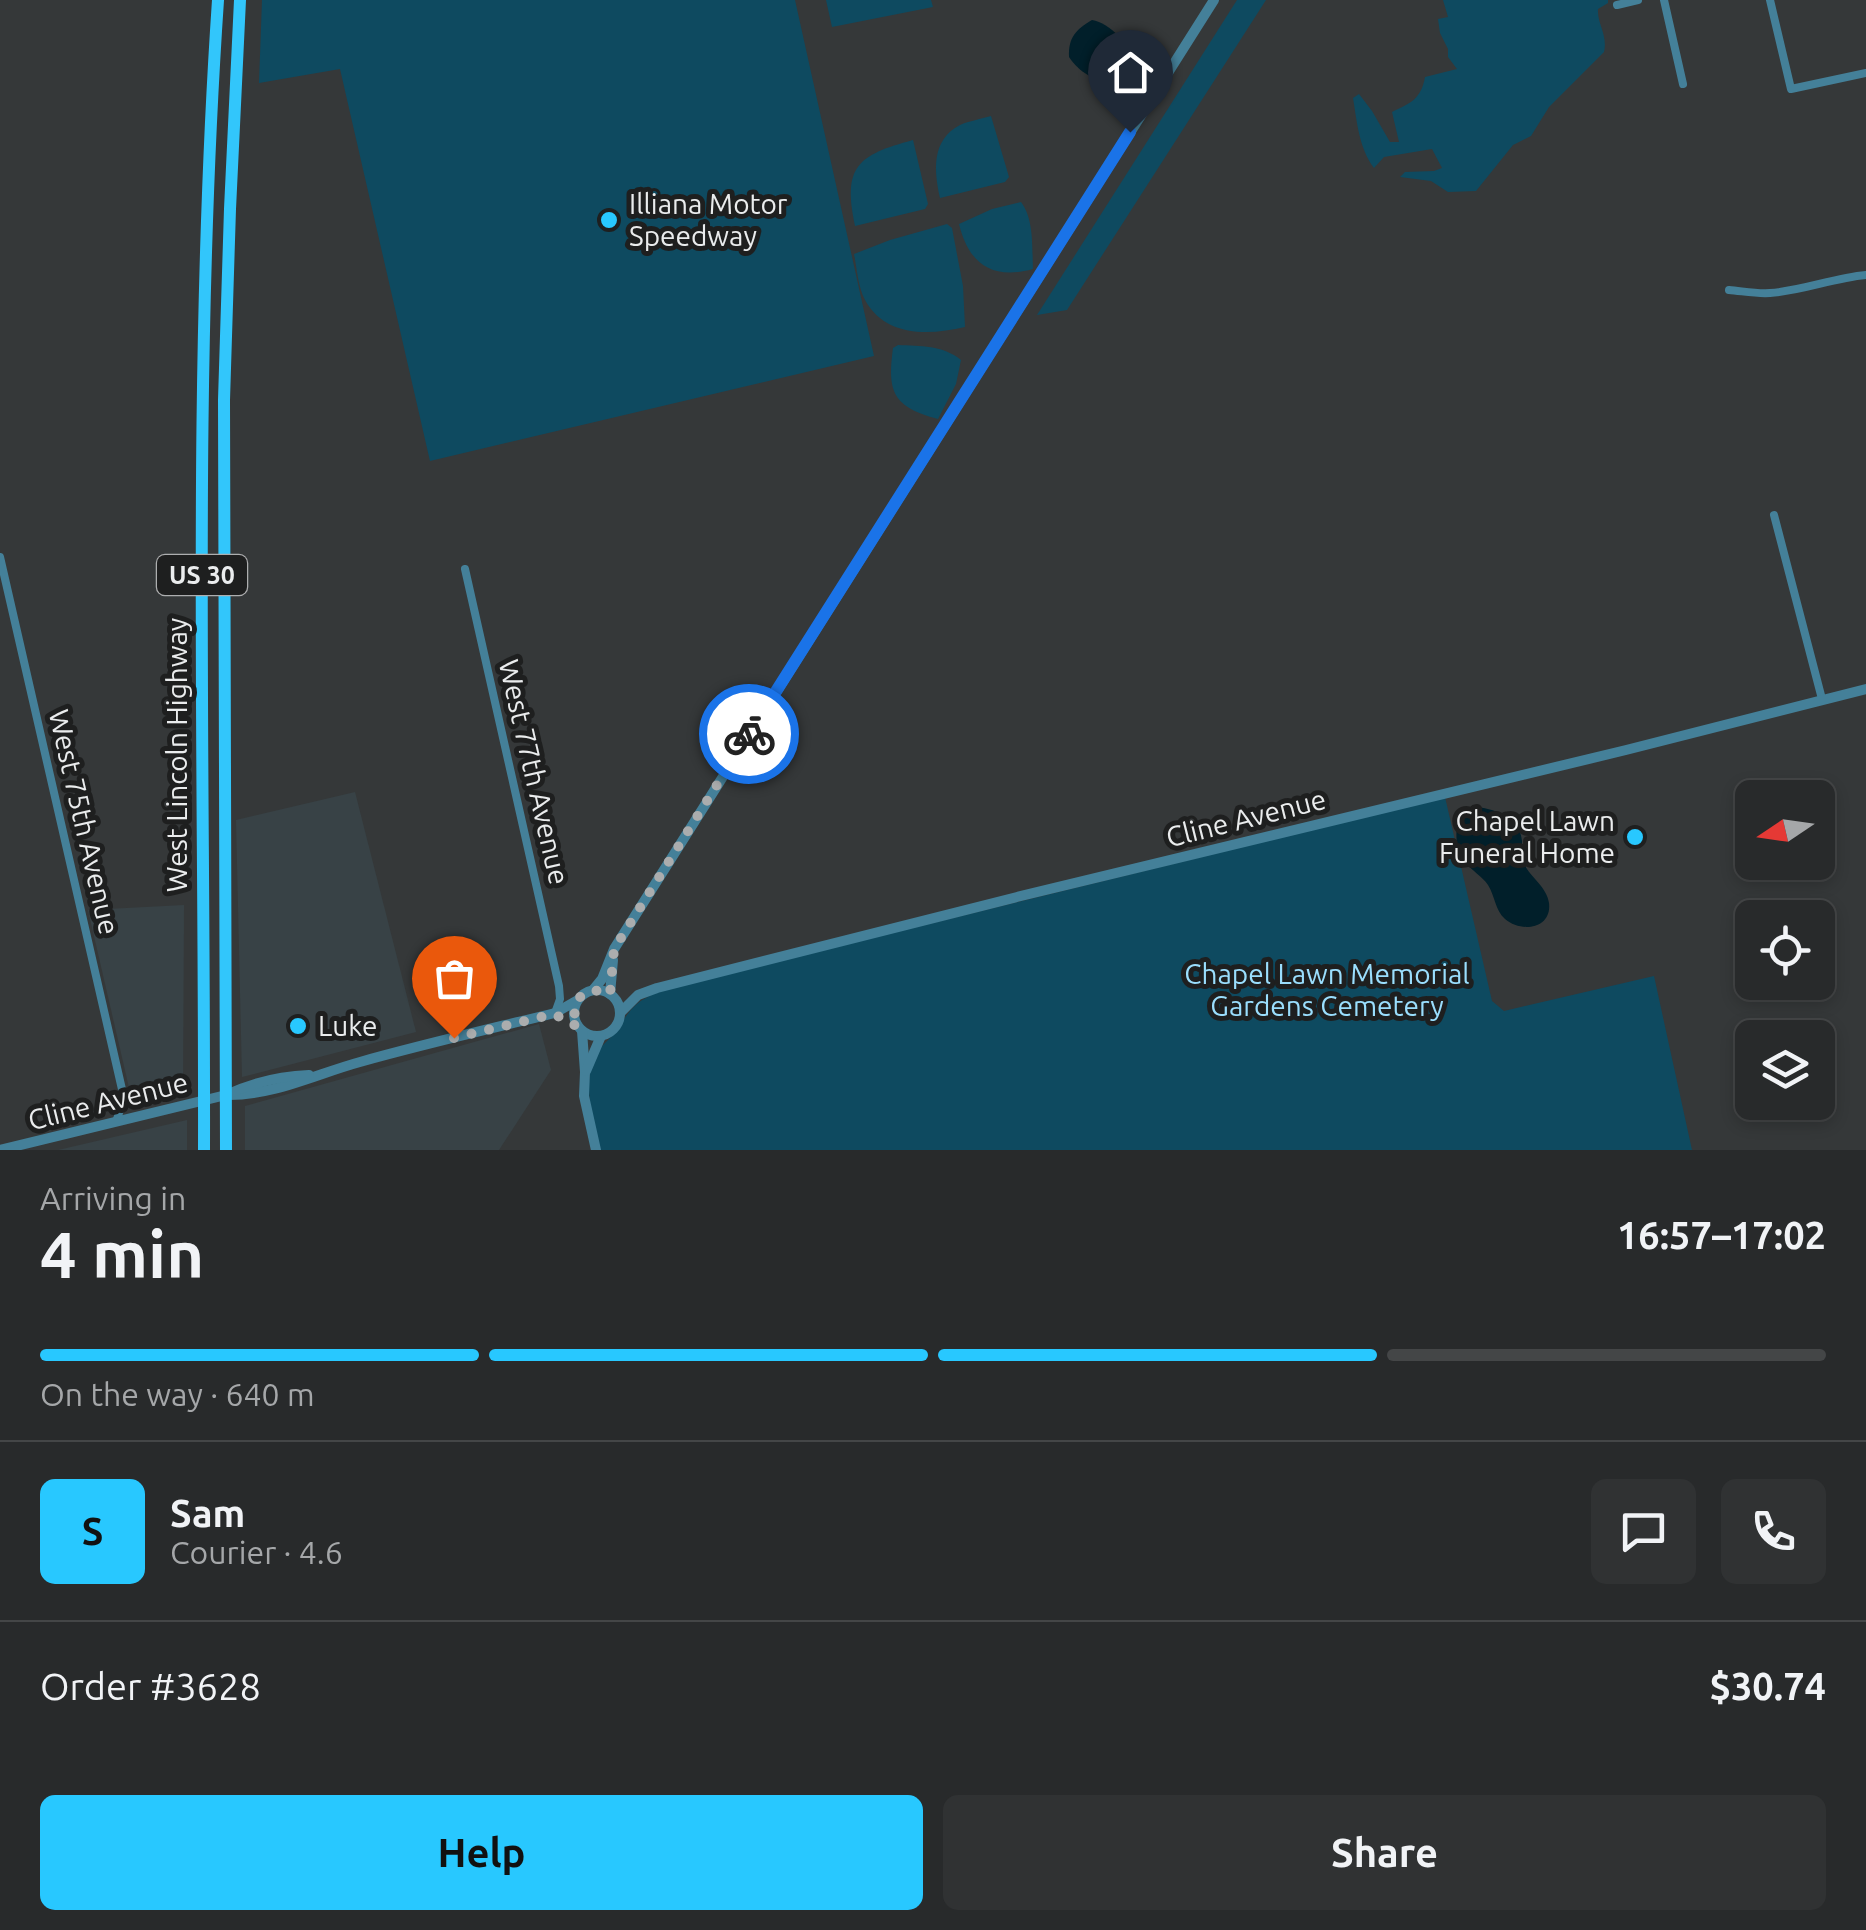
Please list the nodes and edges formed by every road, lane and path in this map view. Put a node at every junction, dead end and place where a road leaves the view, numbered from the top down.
1 (218, 0) edge
2 (240, 0) edge
3 (1214, 0) edge
4 (1638, 0) edge
5 (1664, 0) edge
6 (1770, 0) edge
7 (1618, 5) dead end
8 (1866, 73) edge
9 (1683, 84) dead end
10 (1866, 276) edge
11 (1729, 290) dead end
12 (1774, 515) dead end
13 (0, 557) edge
14 (464, 568) dead end
15 (1866, 688) edge
16 (1822, 699) junction
17 (614, 949) junction
18 (559, 986) junction
19 (594, 990) junction
20 (610, 994) junction
21 (638, 995) junction
22 (577, 1000) junction
23 (620, 1013) junction
24 (554, 1014) junction
25 (580, 1029) junction
26 (602, 1036) junction
27 (585, 1072) junction
28 (226, 1094) junction
29 (124, 1098) junction
30 (204, 1100) junction
31 (145, 1115) junction
32 (116, 1122) junction
33 (0, 1150) edge
34 (204, 1150) edge
35 (226, 1150) edge
36 (596, 1150) edge

1 - 30 main road, West Lincoln Highway / US 30
2 - 28 main road, West Lincoln Highway / US 30
3 - 17 street
4 - 7 street
5 - 9 street
6 - 8 street
10 - 11 street
12 - 16 street
13 - 29 street, West 75th Avenue
14 - 18 street, West 77th Avenue
15 - 16 street, Cline Avenue
16 - 21 street, Cline Avenue
17 - 19 street
17 - 20 street
18 - 22 street
18 - 24 street, West 77th Avenue
19 - 20 street
19 - 22 street
20 - 21 street, Cline Avenue
20 - 23 street
21 - 23 street, Cline Avenue
22 - 24 street, Cline Avenue
22 - 25 street
23 - 26 street
24 - 25 street
24 - 28 street, Cline Avenue
25 - 26 street
25 - 27 street
26 - 27 street
27 - 36 street
28 - 30 street, Cline Avenue
28 - 35 main road, West Lincoln Highway / US 30
29 - 31 street
29 - 32 street
30 - 31 street, Cline Avenue
30 - 34 main road, West Lincoln Highway / US 30
31 - 32 street, Cline Avenue
32 - 33 street, Cline Avenue

